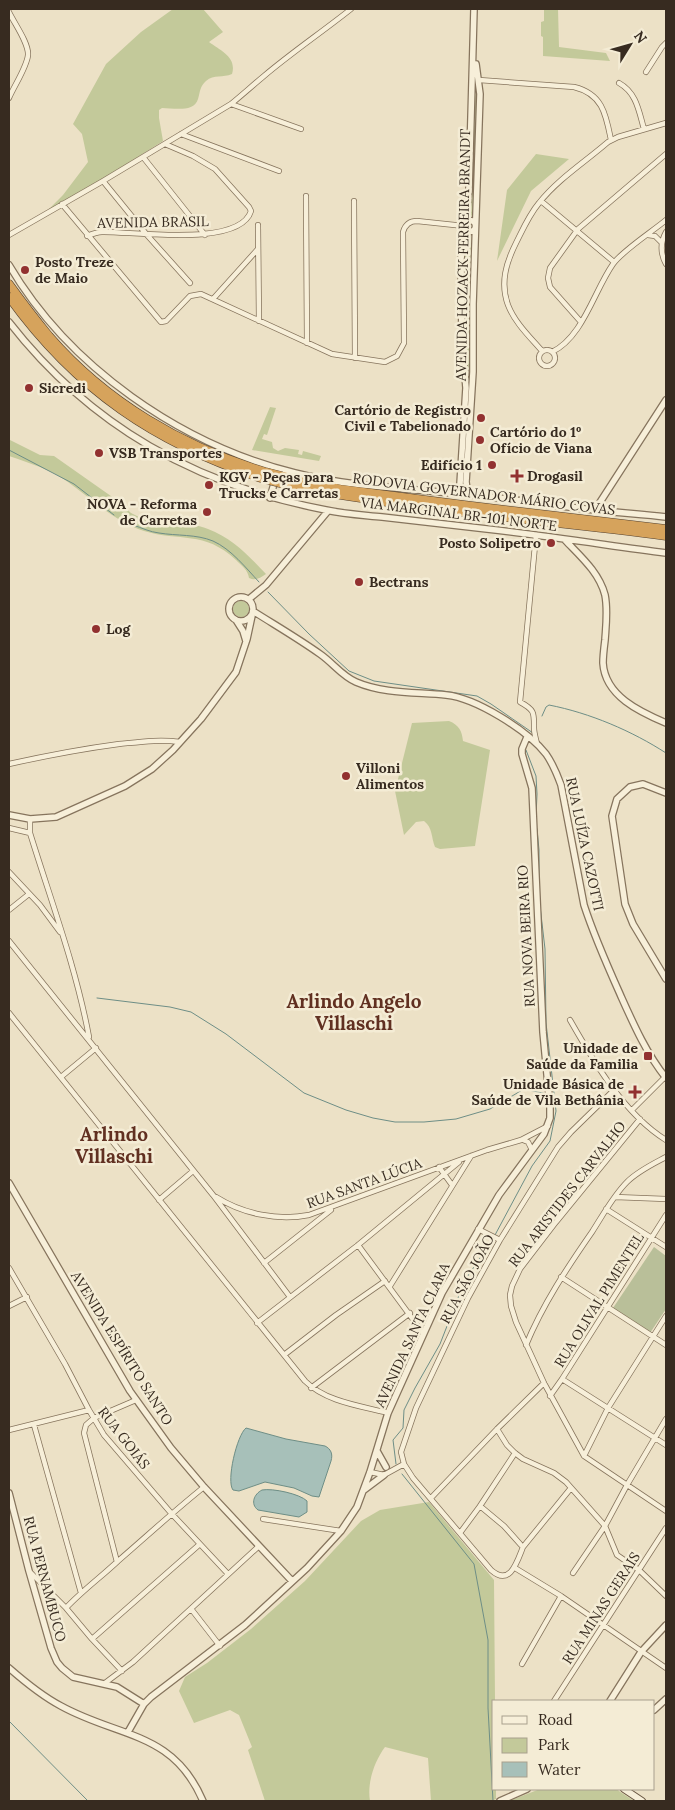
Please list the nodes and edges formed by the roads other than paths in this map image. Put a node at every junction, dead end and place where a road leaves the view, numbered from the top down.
1 (13, 9) edge
2 (351, 9) edge
3 (474, 9) edge
4 (9, 12) edge
5 (12, 20) junction
6 (666, 43) edge
7 (474, 45) junction
8 (646, 72) dead end
9 (479, 80) junction
10 (619, 83) dead end
11 (9, 98) edge
12 (231, 104) junction
13 (666, 122) edge
14 (301, 128) dead end
15 (644, 129) junction
16 (181, 134) junction
17 (611, 140) junction
18 (165, 144) junction
19 (666, 154) edge
20 (143, 157) junction
21 (279, 171) dead end
22 (103, 181) junction
23 (306, 196) dead end
24 (354, 201) dead end
25 (541, 201) junction
26 (62, 204) junction
27 (666, 220) edge
28 (258, 225) dead end
29 (464, 226) junction
30 (475, 226) junction
31 (576, 231) junction
32 (666, 232) edge
33 (9, 235) edge
34 (147, 235) junction
35 (205, 235) junction
36 (647, 235) junction
37 (87, 236) junction
38 (661, 242) junction
39 (258, 249) junction
40 (614, 262) junction
41 (666, 264) edge
42 (9, 265) edge
43 (190, 283) dead end
44 (9, 284) edge
45 (9, 297) edge
46 (213, 299) junction
47 (260, 321) junction
48 (9, 322) edge
49 (581, 322) junction
50 (307, 344) junction
51 (542, 351) junction
52 (552, 352) junction
53 (355, 358) junction
54 (666, 400) edge
55 (465, 406) junction
56 (471, 412) junction
57 (265, 475) junction
58 (279, 475) junction
59 (453, 493) junction
60 (472, 495) junction
61 (270, 498) junction
62 (595, 510) junction
63 (328, 511) junction
64 (666, 517) edge
65 (666, 529) edge
66 (536, 535) junction
67 (666, 536) edge
68 (565, 540) junction
69 (666, 553) edge
70 (249, 599) junction
71 (253, 611) junction
72 (234, 619) junction
73 (246, 643) junction
74 (666, 723) edge
75 (527, 737) junction
76 (180, 742) junction
77 (537, 745) junction
78 (9, 764) edge
79 (666, 793) edge
80 (9, 815) edge
81 (30, 820) junction
82 (9, 828) edge
83 (30, 833) junction
84 (9, 872) edge
85 (29, 894) junction
86 (51, 900) junction
87 (40, 905) junction
88 (9, 910) edge
89 (64, 937) junction
90 (9, 942) edge
91 (666, 979) edge
92 (9, 1013) edge
93 (570, 1020) dead end
94 (89, 1039) junction
95 (96, 1048) junction
96 (61, 1077) junction
97 (666, 1078) edge
98 (614, 1090) junction
99 (632, 1110) junction
100 (640, 1119) junction
101 (548, 1126) junction
102 (544, 1134) joint
103 (521, 1140) junction
104 (666, 1140) edge
105 (532, 1150) junction
106 (471, 1156) junction
107 (666, 1157) edge
108 (462, 1160) junction
109 (439, 1167) junction
110 (193, 1171) junction
111 (444, 1175) junction
112 (9, 1183) edge
113 (452, 1185) junction
114 (213, 1195) junction
115 (615, 1197) junction
116 (666, 1199) edge
117 (159, 1200) junction
118 (336, 1206) junction
119 (606, 1209) junction
120 (666, 1215) edge
121 (478, 1229) junction
122 (652, 1237) junction
123 (500, 1240) junction
124 (358, 1245) junction
125 (666, 1246) edge
126 (264, 1263) junction
127 (9, 1268) edge
128 (561, 1277) junction
129 (385, 1281) junction
130 (390, 1286) junction
131 (27, 1297) junction
132 (290, 1297) junction
133 (9, 1306) edge
134 (607, 1306) junction
135 (410, 1313) junction
136 (666, 1316) edge
137 (257, 1322) junction
138 (423, 1333) junction
139 (653, 1336) junction
140 (526, 1345) junction
141 (666, 1345) edge
142 (284, 1355) junction
143 (562, 1380) junction
144 (544, 1383) junction
145 (311, 1388) junction
146 (550, 1396) junction
147 (136, 1400) junction
148 (608, 1408) junction
149 (88, 1410) junction
150 (388, 1414) junction
151 (94, 1418) junction
152 (666, 1419) edge
153 (34, 1425) junction
154 (497, 1429) junction
155 (9, 1430) edge
156 (655, 1438) junction
157 (666, 1445) edge
158 (377, 1451) junction
159 (515, 1453) junction
160 (584, 1456) junction
161 (373, 1462) junction
162 (404, 1464) junction
163 (386, 1466) junction
164 (393, 1470) junction
165 (370, 1472) junction
166 (384, 1475) junction
167 (627, 1485) junction
168 (204, 1488) junction
169 (572, 1488) junction
170 (362, 1491) junction
171 (9, 1493) edge
172 (431, 1498) junction
173 (480, 1506) junction
174 (666, 1511) edge
175 (171, 1513) junction
176 (263, 1519) dead end
177 (605, 1526) junction
178 (666, 1528) edge
179 (341, 1531) junction
180 (460, 1533) junction
181 (200, 1544) junction
182 (258, 1546) junction
183 (523, 1547) junction
184 (117, 1562) junction
185 (515, 1568) junction
186 (639, 1570) junction
187 (29, 1571) junction
188 (572, 1572) dead end
189 (228, 1574) junction
190 (292, 1581) junction
191 (80, 1593) junction
192 (561, 1596) junction
193 (666, 1596) edge
194 (66, 1608) junction
195 (192, 1610) junction
196 (666, 1625) edge
197 (603, 1626) junction
198 (92, 1640) junction
199 (220, 1646) junction
200 (641, 1652) junction
201 (522, 1664) dead end
202 (9, 1668) edge
203 (666, 1668) edge
204 (122, 1670) junction
205 (105, 1683) junction
206 (666, 1699) edge
207 (555, 1700) edge
208 (611, 1700) edge
209 (144, 1704) junction
210 (655, 1709) edge
211 (128, 1732) junction
212 (525, 1790) edge
213 (626, 1790) edge
214 (203, 1801) edge
215 (500, 1801) edge
216 (642, 1801) edge

1 - 5 street
2 - 12 street
3 - 7 street, AVENIDA HOZACK FERREIRA BRANDT
4 - 5 street
5 - 11 street
6 - 8 street
7 - 9 street, AVENIDA HOZACK FERREIRA BRANDT
7 - 29 street, AVENIDA HOZACK FERREIRA BRANDT
9 - 17 street
9 - 30 street, AVENIDA HOZACK FERREIRA BRANDT
10 - 15 street
12 - 14 street
12 - 16 street
13 - 15 street
15 - 17 street
16 - 18 street
16 - 21 street
17 - 25 street
18 - 20 street
18 - 35 street, AVENIDA BRASIL
19 - 31 street
20 - 22 street
20 - 35 street
22 - 26 street
22 - 34 street
23 - 50 street
24 - 53 street
25 - 31 street
25 - 51 street
26 - 33 street
26 - 37 street
27 - 36 street
28 - 39 street
29 - 30 street
29 - 53 street
29 - 55 street, AVENIDA HOZACK FERREIRA BRANDT
30 - 56 street, AVENIDA HOZACK FERREIRA BRANDT
31 - 40 street
31 - 49 street
32 - 38 street
34 - 35 street, AVENIDA BRASIL
34 - 37 street, AVENIDA BRASIL
34 - 43 street
36 - 38 street
36 - 40 street
37 - 46 street
38 - 41 street
39 - 46 street
39 - 47 street
40 - 49 street
42 - 58 street
44 - 57 highway, RODOVIA GOVERNADOR MÁRIO COVAS
45 - 57 highway, RODOVIA GOVERNADOR MÁRIO COVAS
46 - 47 street
47 - 50 street
48 - 61 street, VIA MARGINAL BR-101 NORTE
49 - 52 street
50 - 53 street
51 - 52 street
51 - 52 street
54 - 62 street
55 - 56 street
55 - 59 street, AVENIDA HOZACK FERREIRA BRANDT
56 - 60 street, AVENIDA HOZACK FERREIRA BRANDT
57 - 58 highway, RODOVIA GOVERNADOR MÁRIO COVAS, bridge
58 - 59 street
58 - 61 street
58 - 65 highway, RODOVIA GOVERNADOR MÁRIO COVAS
58 - 67 highway, RODOVIA GOVERNADOR MÁRIO COVAS
59 - 60 street
60 - 62 street
61 - 63 street, VIA MARGINAL BR-101 NORTE
62 - 64 street
63 - 66 street, VIA MARGINAL BR-101 NORTE
63 - 70 street
66 - 68 street, VIA MARGINAL BR-101 NORTE
66 - 77 street
68 - 69 street, VIA MARGINAL BR-101 NORTE
68 - 74 street
70 - 71 street
70 - 72 street
71 - 72 street
71 - 73 street
71 - 75 street, RUA LUÍZA CAZOTTI
72 - 73 street
73 - 76 street
75 - 77 street, RUA LUÍZA CAZOTTI
75 - 101 street, RUA NOVA BEIRA RIO
76 - 78 street
76 - 81 street
77 - 97 street, RUA LUÍZA CAZOTTI
79 - 91 street
80 - 81 street
81 - 83 street
82 - 83 street
83 - 86 street
84 - 85 street
85 - 87 street
85 - 88 street
86 - 87 street
86 - 89 street
87 - 89 street
89 - 94 street
90 - 94 street
92 - 96 street
93 - 98 street
94 - 95 street
95 - 96 street
95 - 110 street
96 - 117 street
97 - 99 street
98 - 99 street
98 - 123 street, RUA SÃO JOÃO
99 - 100 street
100 - 104 street
100 - 140 street, RUA ARISTIDES CARVALHO
101 - 102 street, RUA NOVA BEIRA RIO
101 - 103 street, RUA SANTA LÚCIA
102 - 105 street, AVENIDA SANTA CLARA
103 - 105 street
103 - 106 street, RUA SANTA LÚCIA
105 - 121 street, AVENIDA SANTA CLARA
106 - 108 street, RUA SANTA LÚCIA
106 - 113 street
107 - 115 street
108 - 109 street, RUA SANTA LÚCIA
108 - 111 street
109 - 111 street
109 - 118 street, RUA SANTA LÚCIA
110 - 114 street
110 - 117 street
111 - 113 street
111 - 124 street
112 - 147 street, AVENIDA ESPÍRITO SANTO
113 - 130 street
114 - 118 street, RUA SANTA LÚCIA
114 - 126 street
115 - 116 street
115 - 119 street
117 - 137 street
118 - 126 street
119 - 122 street
119 - 128 street
120 - 122 street, RUA OLIVAL PIMENTEL
121 - 123 street
121 - 138 street, AVENIDA SANTA CLARA
122 - 125 street
122 - 134 street, RUA OLIVAL PIMENTEL
123 - 162 street, RUA SÃO JOÃO
124 - 129 street
124 - 132 street
126 - 132 street
127 - 131 street, RUA GOIÁS
128 - 134 street
128 - 140 street
129 - 130 street
129 - 142 street
130 - 135 street
131 - 133 street
131 - 149 street, RUA GOIÁS
132 - 137 street
134 - 139 street
134 - 143 street, RUA OLIVAL PIMENTEL
135 - 138 street
135 - 145 street
136 - 139 street
137 - 142 street
138 - 150 street, AVENIDA SANTA CLARA
139 - 141 street
139 - 148 street
140 - 144 street, RUA ARISTIDES CARVALHO
142 - 145 street
143 - 146 street, RUA OLIVAL PIMENTEL
143 - 148 street
144 - 146 street, RUA ARISTIDES CARVALHO
144 - 154 street
145 - 150 street
146 - 160 street, RUA ARISTIDES CARVALHO
147 - 151 street
147 - 168 street, AVENIDA ESPÍRITO SANTO
148 - 156 street
148 - 160 street
149 - 151 street, RUA GOIÁS
149 - 153 street
150 - 158 street, AVENIDA SANTA CLARA
151 - 175 street, RUA GOIÁS
151 - 184 street
152 - 156 street
153 - 155 street
153 - 191 street
154 - 159 street
154 - 172 street
156 - 157 street
156 - 167 street
158 - 161 street, AVENIDA SANTA CLARA
158 - 163 street
159 - 169 street
159 - 173 street
160 - 167 street
161 - 163 street
161 - 165 street, AVENIDA SANTA CLARA
162 - 164 street
162 - 172 street
163 - 164 street
164 - 166 street
165 - 166 street
165 - 170 street, AVENIDA SANTA CLARA
166 - 170 street
167 - 174 street
167 - 177 street
168 - 175 street
168 - 182 street, AVENIDA ESPÍRITO SANTO
169 - 177 street
169 - 183 street
170 - 179 street, AVENIDA SANTA CLARA
171 - 187 street, RUA PERNAMBUCO
172 - 180 street
173 - 180 street
173 - 183 street
175 - 181 street, RUA GOIÁS
175 - 184 street
176 - 179 street
177 - 186 street
177 - 188 street
178 - 186 street, RUA MINAS GERAIS
179 - 190 street, AVENIDA SANTA CLARA
180 - 185 street
181 - 189 street, RUA GOIÁS
181 - 198 street
182 - 189 street
182 - 190 street, AVENIDA ESPÍRITO SANTO
183 - 185 street
184 - 191 street
185 - 192 street
186 - 193 street
186 - 197 street, RUA MINAS GERAIS
187 - 194 street
187 - 205 street, RUA PERNAMBUCO
189 - 195 street
190 - 199 street, AVENIDA SANTA CLARA
191 - 194 street
192 - 197 street
192 - 201 street
194 - 198 street
195 - 199 street
195 - 204 street
196 - 200 street
197 - 200 street
197 - 207 street, RUA MINAS GERAIS
198 - 204 street
199 - 209 street, AVENIDA SANTA CLARA
200 - 203 street
200 - 208 street
202 - 211 street
204 - 205 street
205 - 209 street, RUA PERNAMBUCO
206 - 210 street
209 - 211 street, AVENIDA SANTA CLARA
211 - 214 street
212 - 215 street
213 - 216 main road

